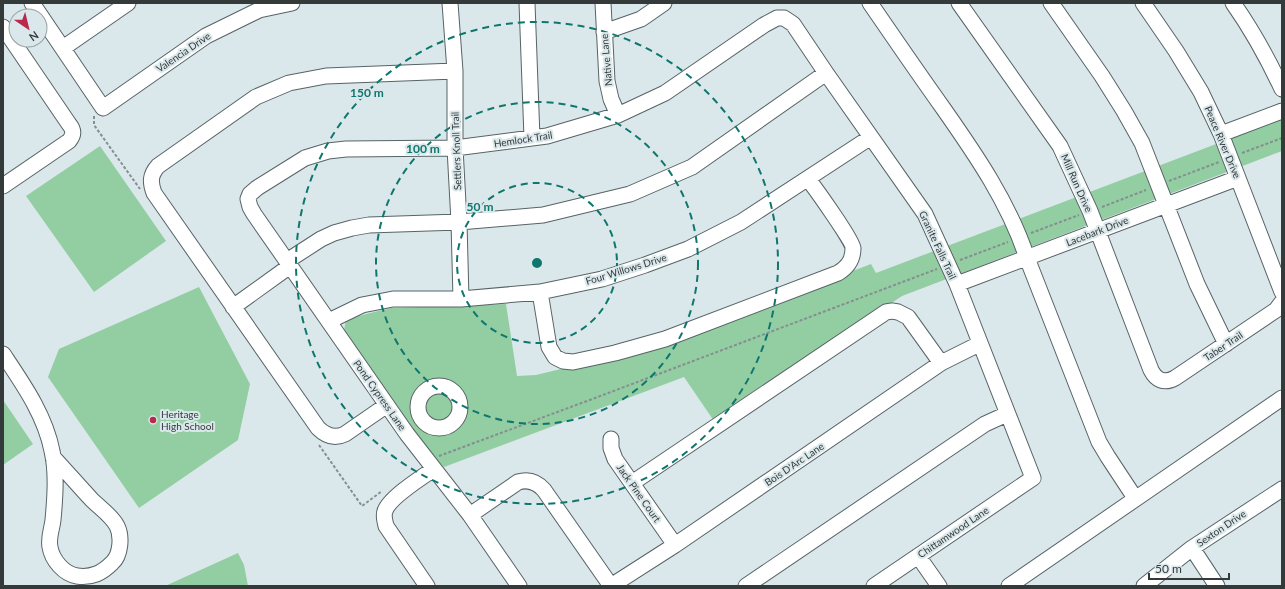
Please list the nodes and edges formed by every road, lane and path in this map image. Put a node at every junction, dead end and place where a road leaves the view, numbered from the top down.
1 (32, 3) edge
2 (128, 3) edge
3 (292, 3) edge
4 (450, 3) edge
5 (527, 3) edge
6 (603, 3) edge
7 (664, 3) edge
8 (870, 3) edge
9 (959, 3) edge
10 (1051, 3) edge
11 (1143, 3) edge
12 (1233, 3) edge
13 (784, 18) joint
14 (3, 27) edge
15 (604, 32) junction
16 (62, 48) junction
17 (454, 71) junction
18 (826, 73) junction
19 (1282, 89) edge
20 (1282, 111) edge
21 (618, 115) junction
22 (1221, 134) junction
23 (871, 137) junction
24 (532, 138) junction
25 (1282, 138) edge
26 (455, 148) junction
27 (1230, 158) junction
28 (808, 178) junction
29 (1238, 178) junction
30 (1159, 185) junction
31 (3, 186) edge
32 (248, 199) joint
33 (1167, 205) junction
34 (1090, 211) junction
35 (459, 222) junction
36 (1097, 231) junction
37 (1020, 237) junction
38 (1026, 258) junction
39 (954, 262) dead end
40 (288, 263) junction
41 (942, 267) dead end
42 (957, 284) junction
43 (540, 292) junction
44 (1282, 292) edge
45 (461, 298) junction
46 (1282, 302) edge
47 (233, 307) junction
48 (329, 321) junction
49 (979, 344) junction
50 (1226, 344) junction
51 (3, 354) edge
52 (941, 363) junction
53 (1160, 381) joint
54 (1282, 398) edge
55 (387, 405) junction
56 (1008, 414) junction
57 (424, 421) dead end
58 (407, 434) junction
59 (610, 439) dead end
60 (54, 457) junction
61 (434, 463) junction
62 (1033, 478) joint
63 (632, 483) junction
64 (1282, 489) edge
65 (1136, 498) junction
66 (470, 515) junction
67 (675, 545) junction
68 (1192, 548) junction
69 (918, 556) junction
70 (428, 586) edge
71 (519, 586) edge
72 (611, 586) edge
73 (746, 586) edge
74 (874, 586) edge
75 (938, 586) edge
76 (1009, 586) edge
77 (1144, 586) edge
78 (1217, 586) edge

1 - 16 street
2 - 16 street
3 - 16 street, Valencia Drive
4 - 17 street, Settlers Knoll Trail
5 - 24 street
6 - 15 street, Native Lane
7 - 15 street
8 - 37 street
9 - 34 street, Mill Run Drive
10 - 30 street
11 - 22 street, Peace River Drive
12 - 19 street
13 - 18 street, Granite Falls Trail
13 - 21 street, Hemlock Trail
14 - 31 street
15 - 21 street, Native Lane
17 - 26 street, Settlers Knoll Trail
17 - 47 street
18 - 23 street, Granite Falls Trail
18 - 35 street
20 - 22 street
21 - 24 street, Hemlock Trail
22 - 27 street, Peace River Drive
23 - 28 street, Four Willows Drive
23 - 42 street, Granite Falls Trail
24 - 26 street, Hemlock Trail
25 - 27 path
26 - 32 street, Hemlock Trail
26 - 35 street, Settlers Knoll Trail
27 - 29 street, Peace River Drive
27 - 30 path
28 - 43 street, Four Willows Drive
28 - 43 street
29 - 33 street, Lacebark Drive
29 - 44 street, Peace River Drive
30 - 33 street
30 - 34 path
32 - 40 street, Pond Cypress Lane
33 - 36 street, Lacebark Drive
33 - 50 street
34 - 36 street, Mill Run Drive
34 - 37 path
35 - 40 street
35 - 45 street, Settlers Knoll Trail
36 - 38 street, Lacebark Drive
36 - 53 street, Mill Run Drive
37 - 38 street
37 - 39 path
38 - 42 street, Lacebark Drive
38 - 65 street
40 - 47 street
40 - 48 street, Pond Cypress Lane
41 - 61 path
42 - 49 street, Granite Falls Trail
43 - 45 street, Four Willows Drive
45 - 48 street, Four Willows Drive
46 - 50 street, Taber Trail
47 - 55 street
48 - 55 street, Pond Cypress Lane
49 - 52 street, Bois D'Arc Lane
49 - 56 street, Granite Falls Trail
50 - 53 street, Taber Trail
51 - 60 street
52 - 63 street
52 - 67 street, Bois D'Arc Lane
54 - 65 street
55 - 58 street, Pond Cypress Lane
56 - 62 street, Granite Falls Trail
56 - 73 street
57 - 58 street
58 - 61 street, Pond Cypress Lane
59 - 63 street, Jack Pine Court
60 - 60 street
61 - 66 street, Pond Cypress Lane
61 - 70 street
62 - 69 street, Chittamwood Lane
63 - 67 street, Jack Pine Court
64 - 68 street, Sexton Drive
65 - 76 street
66 - 71 street, Pond Cypress Lane
66 - 72 street
67 - 72 street, Bois D'Arc Lane
68 - 77 street, Sexton Drive
68 - 78 street
69 - 74 street, Chittamwood Lane
69 - 75 street

